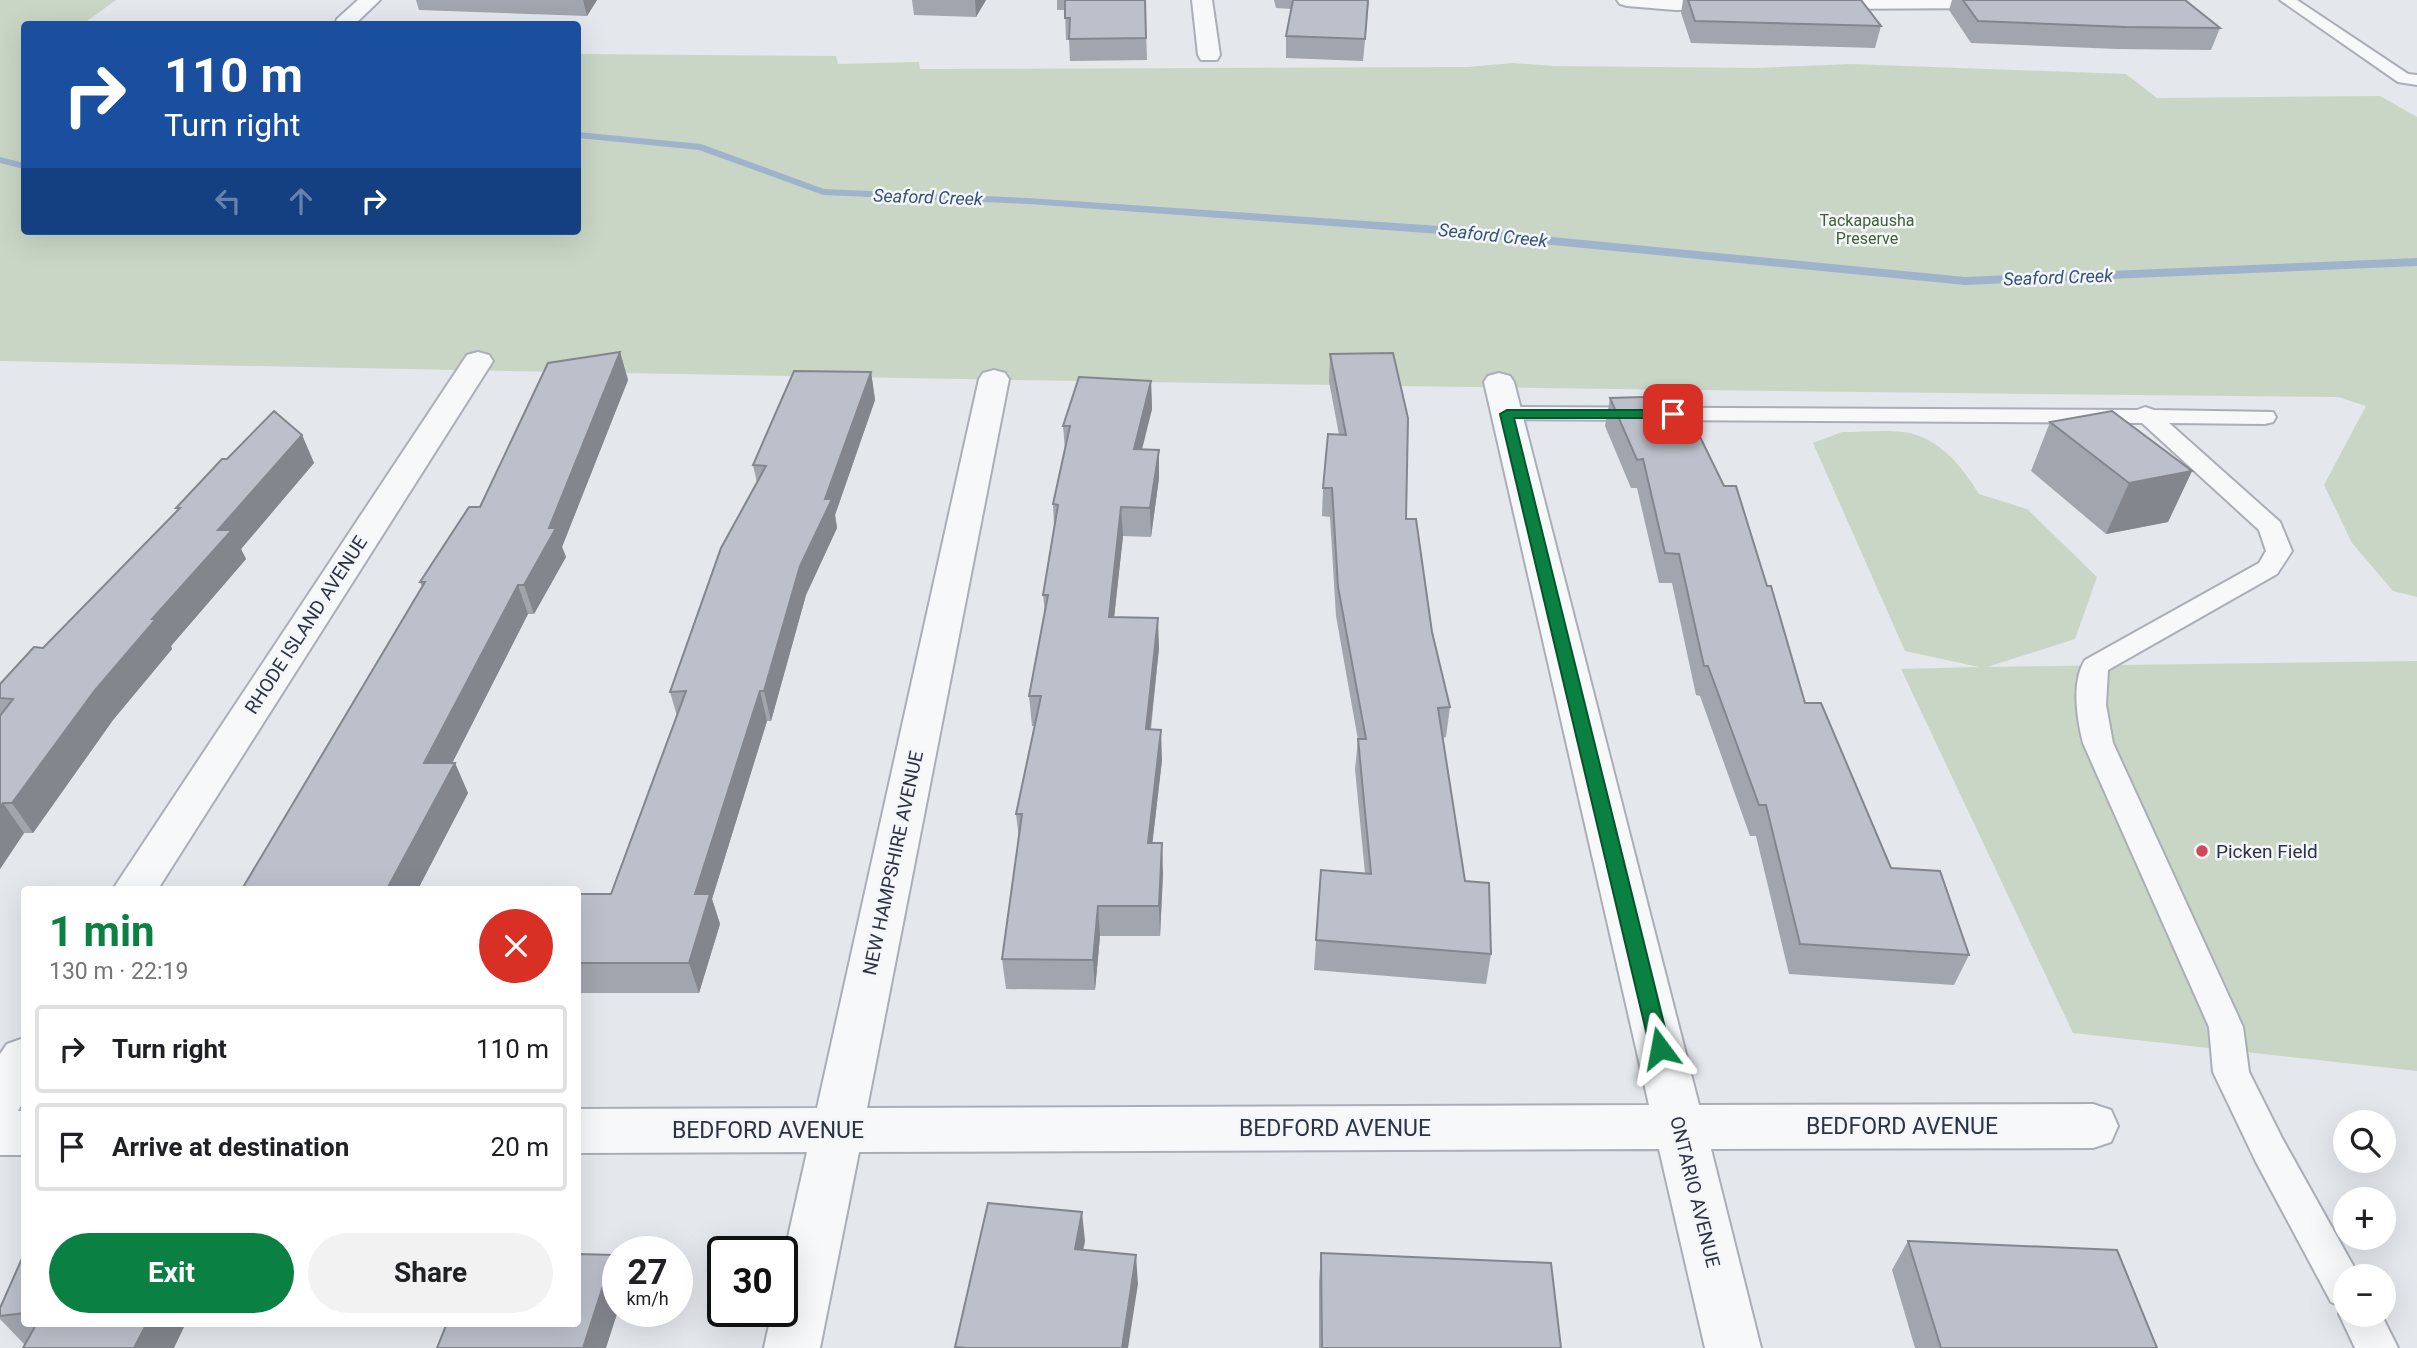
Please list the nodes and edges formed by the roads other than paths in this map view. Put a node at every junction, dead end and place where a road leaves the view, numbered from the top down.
1 (370, 0) edge
2 (1202, 0) edge
3 (1627, 0) edge
4 (2287, 0) edge
5 (1877, 1) edge
6 (2030, 2) edge
7 (1756, 3) edge
8 (1783, 3) edge
9 (346, 21) edge
10 (1209, 55) dead end
11 (2417, 79) edge
12 (478, 361) dead end
13 (994, 379) dead end
14 (1503, 398) joint
15 (2145, 414) junction
16 (2265, 417) dead end
17 (137, 886) edge
18 (21, 1063) edge
19 (0, 1096) edge
20 (2092, 1126) dead end
21 (1679, 1127) junction
22 (837, 1130) junction
23 (581, 1131) edge
24 (0, 1133) edge
25 (21, 1133) edge
26 (2333, 1267) edge
27 (2366, 1327) edge
28 (792, 1348) edge
29 (1733, 1348) edge
30 (2377, 1348) edge

1 - 9 street
2 - 10 street
3 - 7 street
4 - 11 lane
5 - 6 street
5 - 8 street
12 - 17 street, RHODE ISLAND AVENUE
13 - 22 street, NEW HAMPSHIRE AVENUE
14 - 15 lane
14 - 21 street, ONTARIO AVENUE
15 - 16 lane
15 - 26 lane
18 - 19 street
20 - 21 street, BEDFORD AVENUE
21 - 22 street, BEDFORD AVENUE
21 - 29 street, ONTARIO AVENUE
22 - 23 street, BEDFORD AVENUE
22 - 28 street, NEW HAMPSHIRE AVENUE
24 - 25 street
27 - 30 lane

